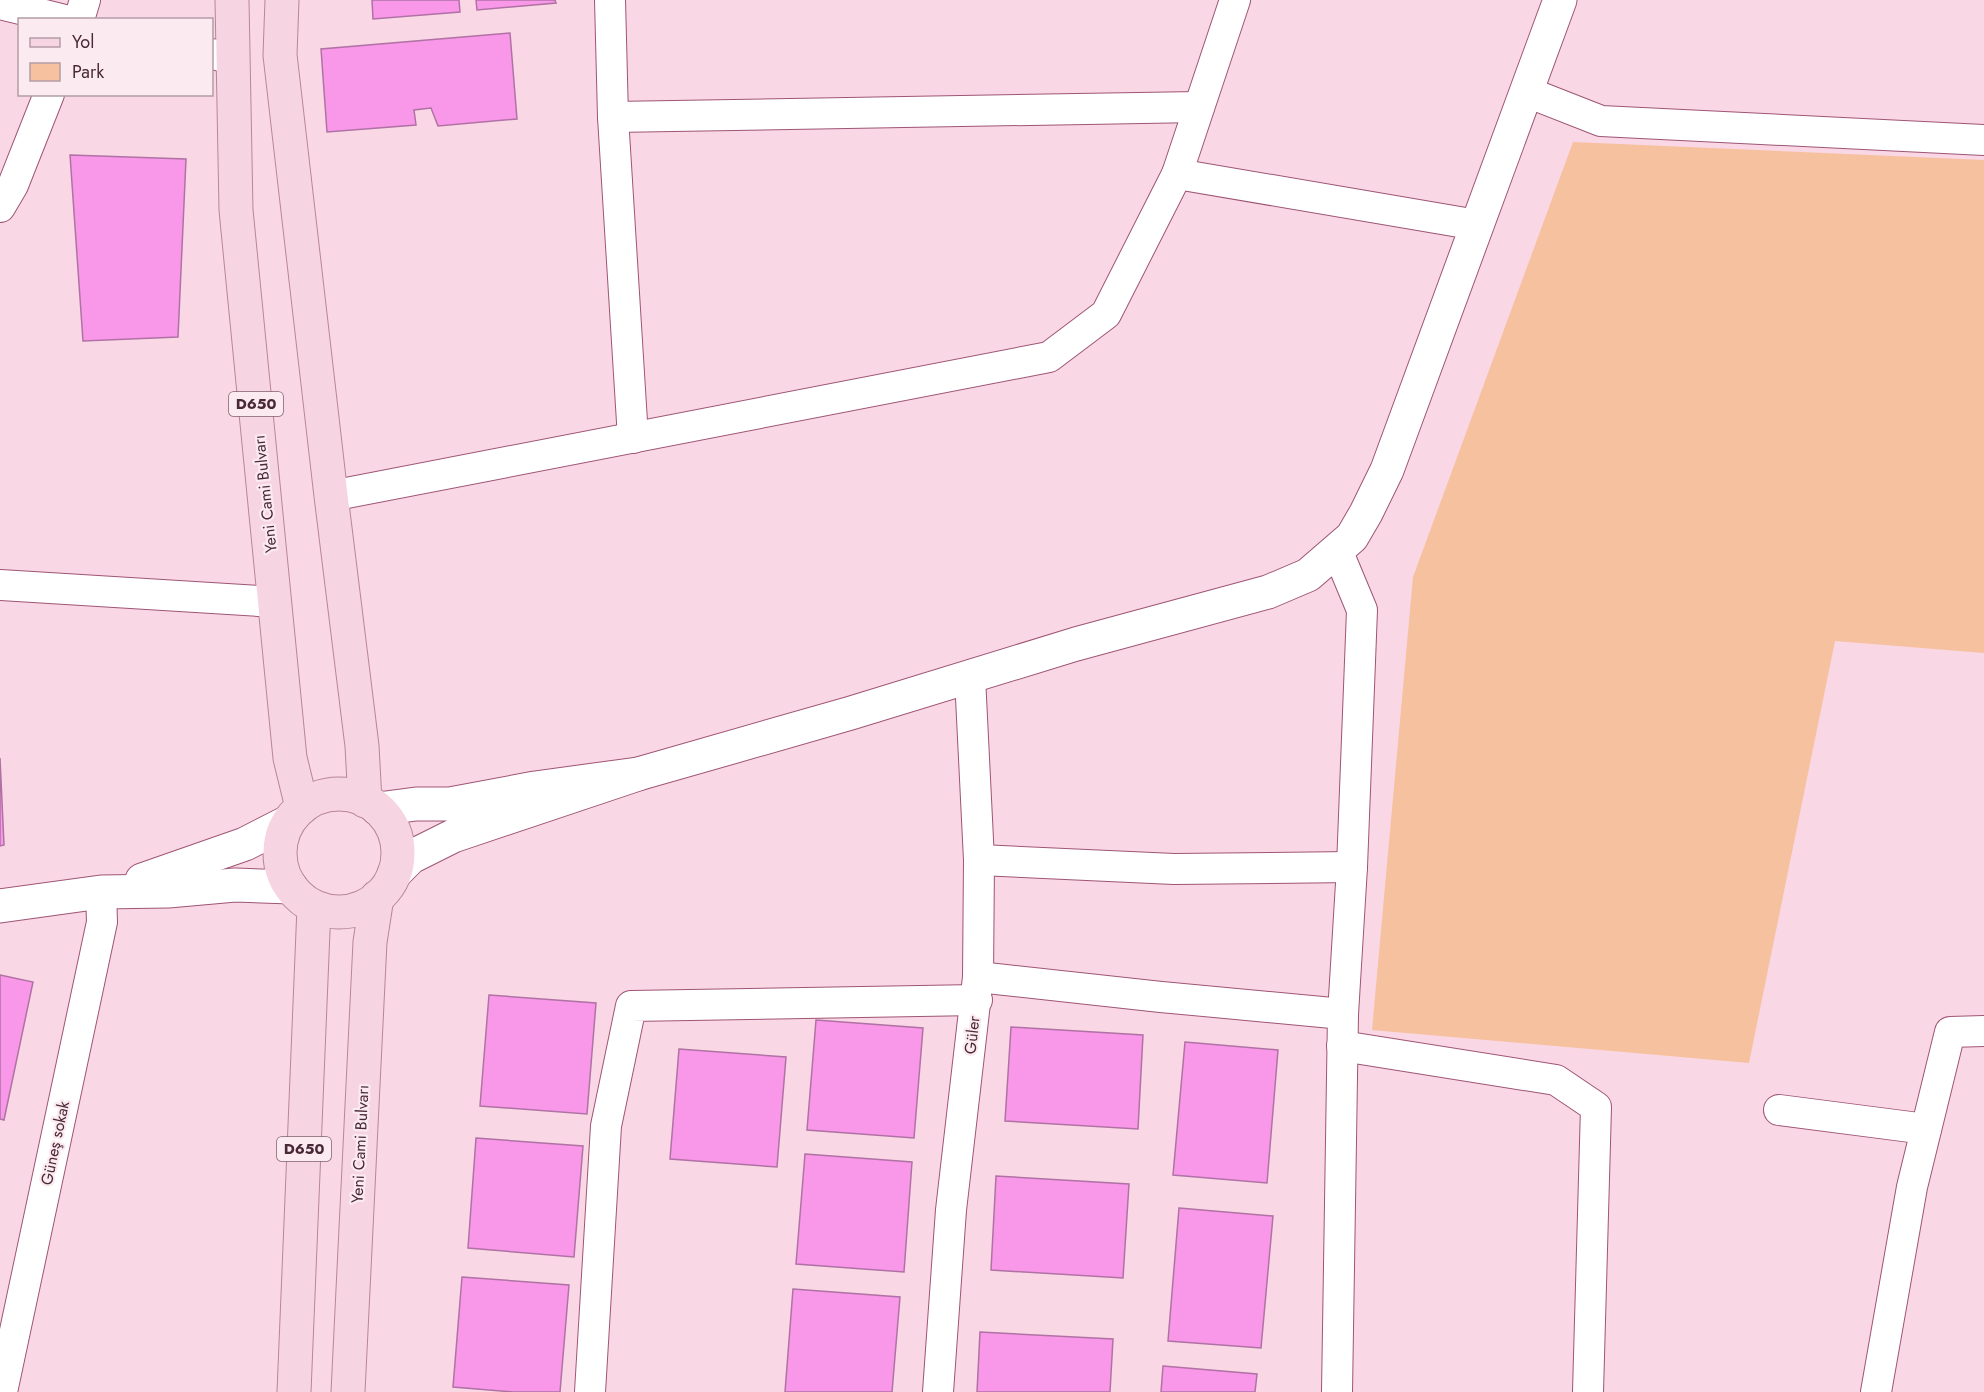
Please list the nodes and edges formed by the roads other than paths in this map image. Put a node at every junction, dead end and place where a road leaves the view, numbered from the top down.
1 (85, 0) edge
2 (232, 0) edge
3 (282, 0) edge
4 (610, 0) edge
5 (1235, 0) edge
6 (1560, 0) edge
7 (0, 4) edge
8 (57, 18) edge
9 (80, 18) edge
10 (222, 56) edge
11 (1527, 92) junction
12 (48, 96) edge
13 (1199, 108) junction
14 (614, 117) junction
15 (1984, 140) edge
16 (1177, 174) junction
17 (0, 207) edge
18 (1477, 225) junction
19 (633, 438) junction
20 (331, 496) junction
21 (1337, 550) junction
22 (0, 585) edge
23 (275, 602) junction
24 (970, 677) junction
25 (638, 774) junction
26 (371, 805) junction
27 (295, 814) junction
28 (979, 860) junction
29 (1352, 867) junction
30 (385, 885) junction
31 (101, 892) junction
32 (303, 897) junction
33 (0, 906) edge
34 (978, 989) junction
35 (1343, 1014) junction
36 (1984, 1031) edge
37 (1342, 1046) junction
38 (1779, 1110) dead end
39 (1926, 1129) junction
40 (2, 1392) edge
41 (294, 1392) edge
42 (348, 1392) edge
43 (590, 1392) edge
44 (938, 1392) edge
45 (1337, 1392) edge
46 (1588, 1392) edge
47 (1876, 1392) edge

1 - 9 street
2 - 10 main road, Yeni Cami Bulvarı / D650
3 - 20 main road
4 - 14 street
5 - 13 street
6 - 11 street
7 - 8 street
10 - 23 main road, Yeni Cami Bulvarı / D650
11 - 15 street
11 - 18 street
12 - 17 street
13 - 14 street
13 - 16 street
14 - 19 street
16 - 18 street
16 - 19 street
18 - 21 street
19 - 20 street
20 - 26 main road
21 - 24 street
21 - 29 street
22 - 23 street
23 - 27 main road, Yeni Cami Bulvarı / D650
24 - 25 street
24 - 28 street, Güler
25 - 26 street
25 - 30 street
26 - 27 main road
26 - 30 main road
27 - 31 street
27 - 32 main road
28 - 29 street
28 - 34 street, Güler
29 - 35 street
30 - 32 main road
30 - 42 main road, Yeni Cami Bulvarı
31 - 32 street
31 - 33 street
31 - 40 street, Güneş sokak
32 - 41 main road, D650
34 - 35 street
34 - 43 street
34 - 44 street, Güler
35 - 37 street
36 - 39 street
37 - 45 street
37 - 46 street
38 - 39 street
39 - 47 street

